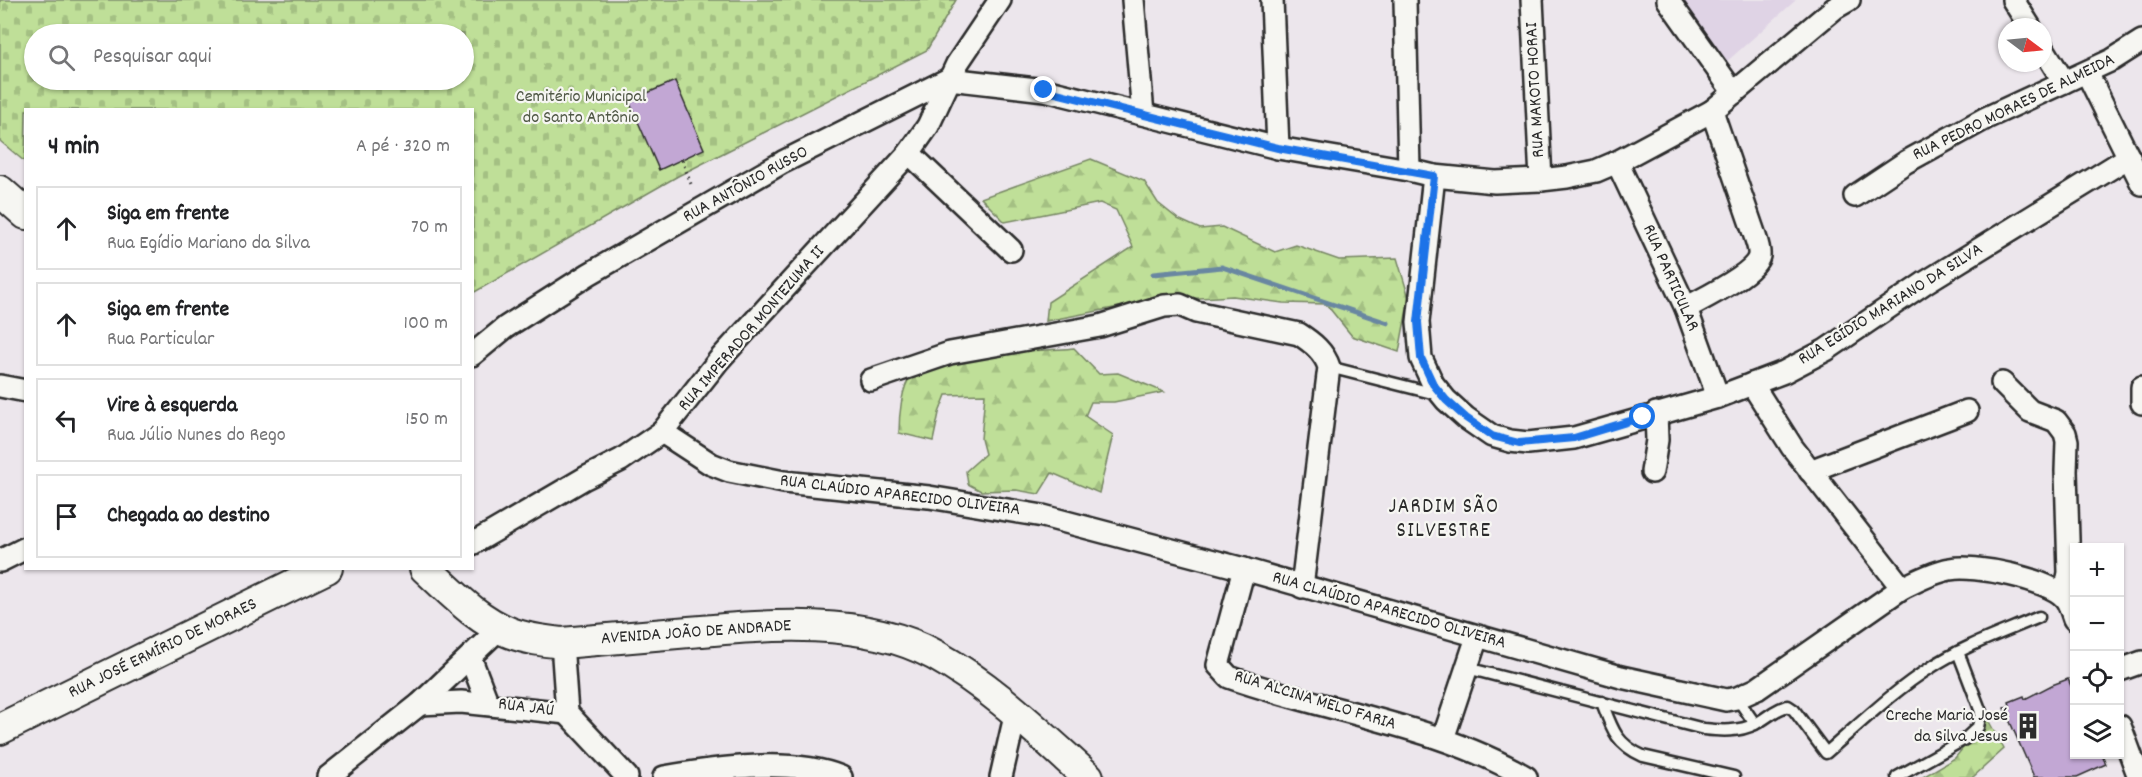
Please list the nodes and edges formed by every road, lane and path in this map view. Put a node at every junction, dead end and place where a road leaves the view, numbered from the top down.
1 (1000, 0) edge
2 (1134, 0) edge
3 (1272, 0) edge
4 (1405, 0) edge
5 (1532, 0) edge
6 (1668, 0) edge
7 (1849, 0) edge
8 (2013, 0) edge
9 (2024, 18) edge
10 (2142, 41) edge
11 (2052, 63) edge
12 (2087, 73) junction
13 (949, 78) junction
14 (2064, 82) junction
15 (1734, 93) junction
16 (1712, 111) junction
17 (1143, 114) junction
18 (1278, 148) junction
19 (909, 153) junction
20 (682, 160) dead end
21 (1617, 162) junction
22 (1409, 170) junction
23 (2137, 171) edge
24 (1434, 176) junction
25 (1541, 180) junction
26 (691, 184) dead end
27 (0, 191) edge
28 (1856, 196) dead end
29 (24, 212) edge
30 (1011, 250) dead end
31 (1686, 308) junction
32 (474, 353) edge
33 (1329, 368) junction
34 (871, 380) dead end
35 (2002, 383) dead end
36 (1752, 384) junction
37 (0, 386) edge
38 (2142, 387) edge
39 (24, 391) edge
40 (2142, 393) edge
41 (1442, 396) junction
42 (1718, 397) junction
43 (2142, 403) edge
44 (1967, 411) dead end
45 (1656, 413) junction
46 (662, 432) junction
47 (1810, 471) junction
48 (1652, 472) dead end
49 (474, 543) edge
50 (24, 549) edge
51 (0, 561) edge
52 (1244, 569) junction
53 (323, 570) edge
54 (429, 570) edge
55 (1302, 587) junction
56 (1902, 588) junction
57 (2064, 597) junction
58 (2070, 610) edge
59 (2039, 617) dead end
60 (500, 628) junction
61 (1477, 637) junction
62 (562, 643) junction
63 (1958, 652) junction
64 (470, 657) junction
65 (2142, 662) edge
66 (1467, 668) junction
67 (2124, 669) edge
68 (1737, 698) junction
69 (1602, 702) junction
70 (420, 704) junction
71 (488, 704) junction
72 (1016, 712) junction
73 (567, 713) junction
74 (1755, 724) junction
75 (0, 729) edge
76 (2124, 735) edge
77 (1443, 739) junction
78 (2138, 767) edge
79 (328, 777) edge
80 (627, 777) edge
81 (664, 777) edge
82 (841, 777) edge
83 (1001, 777) edge
84 (1088, 777) edge
85 (1526, 777) edge
86 (1734, 777) edge
87 (1897, 777) edge

1 - 13 street
2 - 17 street
3 - 18 street
4 - 22 street
5 - 25 street, RUA MAKOTO HORAI
6 - 15 street
7 - 15 street
8 - 9 street
10 - 12 street, RUA PEDRO MORAES DE ALMEIDA
11 - 14 street
12 - 14 street, RUA PEDRO MORAES DE ALMEIDA
12 - 23 street
13 - 17 street
13 - 19 street, RUA IMPERADOR MONTEZUMA II
13 - 32 street, RUA ANTÔNIO RUSSO
14 - 28 street, RUA PEDRO MORAES DE ALMEIDA
15 - 16 street
16 - 21 street
16 - 31 street
17 - 18 street
18 - 22 street
19 - 30 street
19 - 46 street, RUA IMPERADOR MONTEZUMA II
20 - 26 path
21 - 25 street
21 - 31 street, RUA PARTICULAR
22 - 24 street
23 - 36 street, RUA EGÍDIO MARIANO DA SILVA
24 - 25 street
24 - 41 street
27 - 29 main road
31 - 42 street, RUA PARTICULAR
33 - 34 street
33 - 41 lane
33 - 55 street
35 - 57 street
36 - 42 street, RUA EGÍDIO MARIANO DA SILVA
36 - 47 street
37 - 39 street
38 - 40 street
40 - 43 street
41 - 45 street, RUA EGÍDIO MARIANO DA SILVA
42 - 45 street, RUA EGÍDIO MARIANO DA SILVA
44 - 47 street
45 - 48 street
46 - 49 street, RUA IMPERADOR MONTEZUMA II
46 - 52 street, RUA CLAÚDIO APARECIDO OLIVEIRA
47 - 56 street
50 - 51 street
52 - 55 street, RUA CLAÚDIO APARECIDO OLIVEIRA
52 - 77 street, RUA ALCINA MELO FARIA
53 - 75 main road, RUA JOSÉ ERMÍRIO DE MORAES
54 - 60 main road, AVENIDA JOÃO DE ANDRADE
55 - 61 street, RUA CLAÚDIO APARECIDO OLIVEIRA
56 - 57 street, RUA CLAÚDIO APARECIDO OLIVEIRA
56 - 68 street, RUA CLAÚDIO APARECIDO OLIVEIRA
57 - 58 street
59 - 63 lane
60 - 62 main road, AVENIDA JOÃO DE ANDRADE
60 - 64 street
61 - 66 street
61 - 68 street, RUA CLAÚDIO APARECIDO OLIVEIRA
62 - 72 main road, AVENIDA JOÃO DE ANDRADE
62 - 73 street, RUA JAÚ
63 - 74 lane
63 - 87 lane
64 - 70 street
64 - 71 street, RUA JAÚ
65 - 67 street
66 - 69 lane
66 - 77 street
68 - 74 lane
69 - 74 lane
69 - 86 lane
70 - 71 street, RUA JAÚ
70 - 79 street
71 - 73 street, RUA JAÚ
72 - 83 street
72 - 84 main road, AVENIDA JOÃO DE ANDRADE
73 - 80 street
76 - 78 street
77 - 85 street
81 - 82 street

